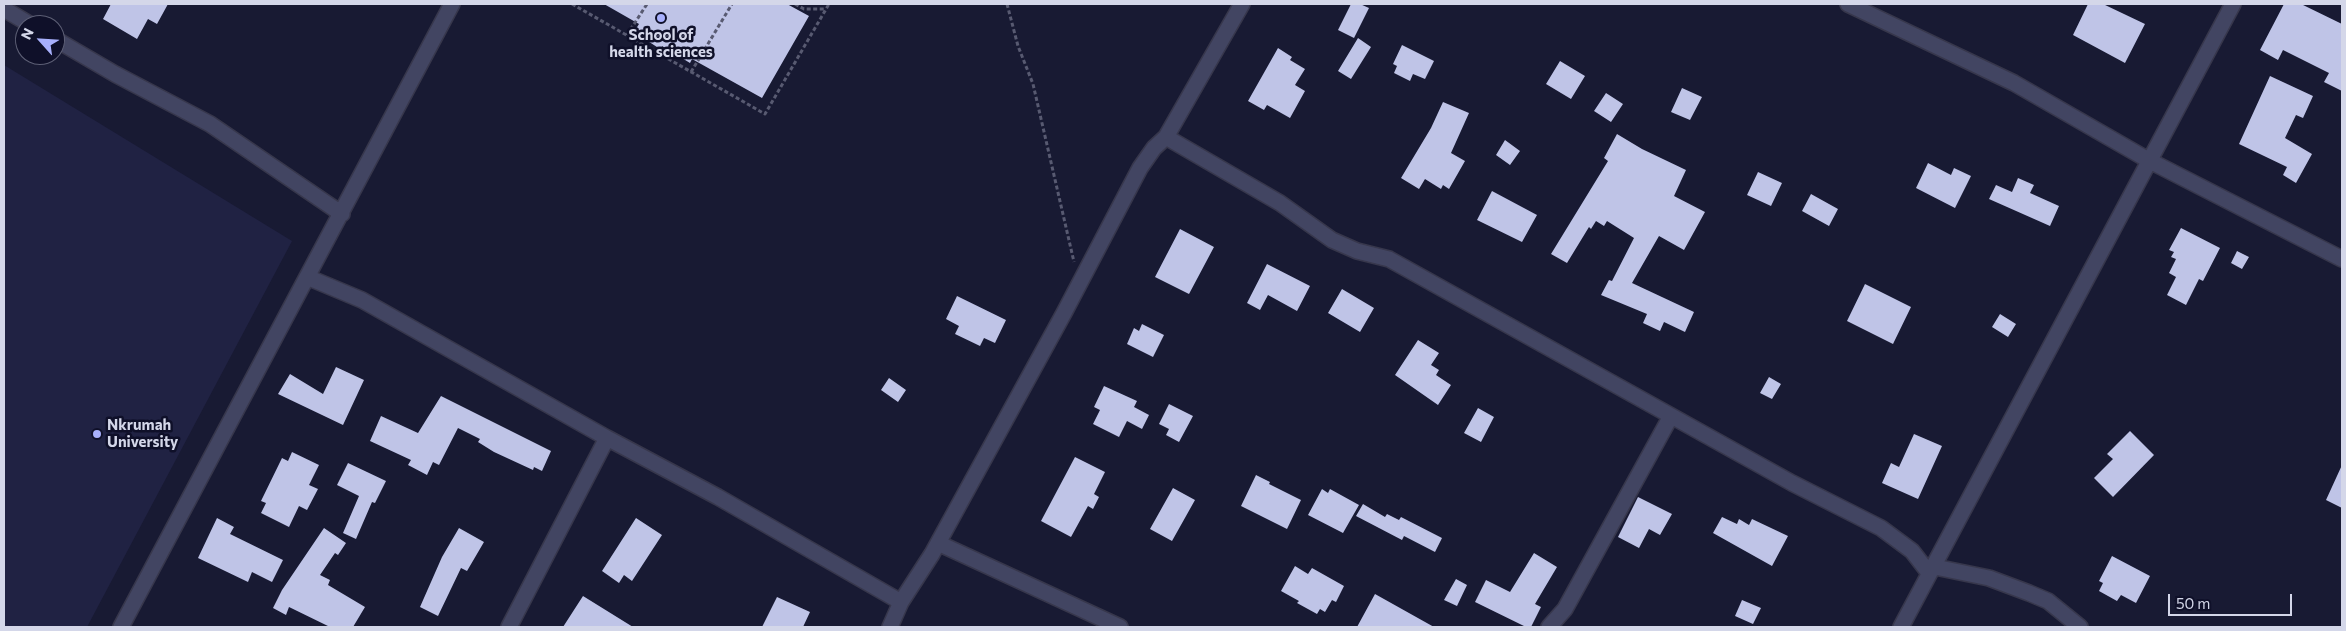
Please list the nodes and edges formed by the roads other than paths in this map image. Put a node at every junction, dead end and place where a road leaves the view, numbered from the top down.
1 (452, 4) edge
2 (1242, 4) edge
3 (1848, 4) edge
4 (2233, 4) edge
5 (4, 9) edge
6 (15, 16) edge
7 (65, 45) edge
8 (1166, 138) junction
9 (2150, 162) junction
10 (342, 214) junction
11 (2342, 259) edge
12 (306, 277) junction
13 (1671, 416) junction
14 (607, 438) junction
15 (938, 543) junction
16 (1932, 570) junction
17 (902, 602) junction
18 (121, 627) edge
19 (509, 627) edge
20 (890, 627) edge
21 (1120, 627) edge
22 (1549, 627) edge
23 (1901, 627) edge
24 (2080, 627) edge

1 - 10 street
2 - 8 street
3 - 9 street
4 - 9 street
5 - 6 street
7 - 10 street
8 - 13 street
8 - 15 street
9 - 11 street
9 - 16 street
10 - 12 street
12 - 14 street
12 - 18 street
13 - 16 street
13 - 22 street
14 - 17 street
14 - 19 street
15 - 17 street
15 - 21 street
16 - 23 street
16 - 24 street
17 - 20 street

